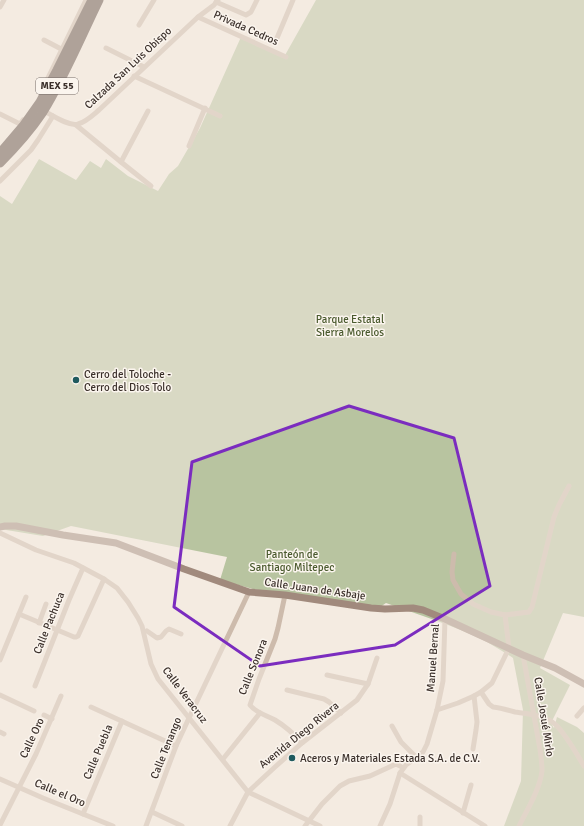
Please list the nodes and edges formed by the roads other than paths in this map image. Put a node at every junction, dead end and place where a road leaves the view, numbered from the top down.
1 (3, 0) edge
2 (86, 0) edge
3 (92, 0) edge
4 (99, 0) edge
5 (154, 0) edge
6 (256, 0) edge
7 (293, 0) edge
8 (217, 1) edge
9 (0, 7) edge
10 (198, 17) junction
11 (139, 25) dead end
12 (82, 28) junction
13 (277, 38) dead end
14 (44, 40) dead end
15 (106, 48) dead end
16 (64, 50) junction
17 (286, 57) dead end
18 (144, 67) junction
19 (134, 76) junction
20 (205, 108) junction
21 (44, 111) junction
22 (148, 111) dead end
23 (0, 114) edge
24 (53, 116) junction
25 (220, 116) dead end
26 (76, 125) junction
27 (4, 146) edge
28 (188, 146) dead end
29 (0, 153) edge
30 (121, 162) junction
31 (0, 163) edge
32 (0, 181) edge
33 (151, 186) dead end
34 (569, 486) dead end
35 (0, 527) edge
36 (0, 533) edge
37 (454, 554) dead end
38 (83, 568) junction
39 (104, 579) junction
40 (249, 592) junction
41 (285, 595) junction
42 (26, 597) dead end
43 (46, 604) dead end
44 (19, 614) junction
45 (505, 615) junction
46 (445, 619) junction
47 (39, 623) junction
48 (57, 630) junction
49 (147, 631) dead end
50 (182, 634) dead end
51 (509, 648) junction
52 (523, 655) junction
53 (377, 658) dead end
54 (0, 660) edge
55 (327, 675) dead end
56 (368, 684) junction
57 (584, 684) edge
58 (35, 686) dead end
59 (287, 690) dead end
60 (481, 692) junction
61 (0, 695) edge
62 (61, 696) dead end
63 (474, 696) junction
64 (91, 707) dead end
65 (584, 708) edge
66 (437, 710) junction
67 (34, 711) dead end
68 (260, 713) junction
69 (341, 714) junction
70 (44, 715) dead end
71 (534, 715) junction
72 (577, 716) dead end
73 (189, 718) junction
74 (52, 719) junction
75 (122, 721) junction
76 (392, 726) dead end
77 (302, 743) junction
78 (176, 746) junction
79 (473, 749) dead end
80 (416, 757) junction
81 (223, 759) junction
82 (584, 766) edge
83 (401, 771) junction
84 (0, 779) edge
85 (470, 785) dead end
86 (20, 787) junction
87 (248, 792) junction
88 (152, 812) junction
89 (463, 813) junction
90 (83, 814) junction
91 (420, 817) dead end
92 (309, 820) junction
93 (0, 825) edge
94 (113, 826) edge
95 (146, 826) edge
96 (182, 826) edge
97 (230, 826) edge
98 (305, 826) edge
99 (320, 826) edge
100 (380, 826) edge
101 (420, 826) edge
102 (485, 826) edge
103 (519, 826) edge

1 - 9 street
2 - 16 street
3 - 12 highway, MEX 55
4 - 12 highway, MEX 55
5 - 11 street
6 - 8 street
7 - 13 street
8 - 10 street, Calzada San Luis Obispo
10 - 17 street, Privada Cedros
10 - 18 street, Calzada San Luis Obispo
12 - 16 highway, MEX 55
12 - 21 highway, MEX 55
14 - 16 street
15 - 18 street
16 - 23 street
16 - 27 highway, MEX 55
18 - 19 street, Calzada San Luis Obispo
19 - 20 street
19 - 26 street, Calzada San Luis Obispo
20 - 25 street
20 - 28 street
21 - 24 street
21 - 31 highway, MEX 55
22 - 30 street
24 - 26 street
24 - 32 street
26 - 30 street
27 - 29 highway, MEX 55
30 - 33 street
34 - 45 street
35 - 40 street, Calle Juana de Asbaje
36 - 38 street, Calle Veracruz
37 - 45 street
38 - 39 street, Calle Veracruz
38 - 48 street, Calle Pachuca
39 - 48 street
39 - 73 street, Calle Veracruz
40 - 41 street, Calle Juana de Asbaje
40 - 73 street, Calle Tenango
41 - 46 street, Calle Juana de Asbaje
41 - 68 street, Calle Sonora
42 - 44 street
43 - 47 street
44 - 47 street
44 - 54 street
45 - 51 street
46 - 51 street, Calle Juana de Asbaje
46 - 66 street, Manuel Bernal
47 - 48 street
48 - 58 street, Calle Pachuca
49 - 50 street
51 - 52 street, Calle Juana de Asbaje
51 - 60 street
52 - 57 street, Calle Juana de Asbaje
52 - 71 street, Calle Josué Mirlo
53 - 56 street, Avenida Diego Rivera
55 - 56 street
56 - 69 street, Avenida Diego Rivera
59 - 69 street
60 - 63 street
60 - 71 street
61 - 67 street
62 - 74 street, Calle Oro
63 - 66 street
63 - 79 street
64 - 75 street, Calle Puebla
65 - 72 street
66 - 80 street, Manuel Bernal
68 - 77 street
68 - 81 street
69 - 77 street, Avenida Diego Rivera
70 - 74 street
71 - 82 street
71 - 103 street, Calle Josué Mirlo
73 - 78 street, Calle Tenango
73 - 81 street, Calle Veracruz
74 - 86 street, Calle Oro
75 - 78 street, Calle Puebla
75 - 90 street, Calle Puebla
76 - 80 street
77 - 87 street, Avenida Diego Rivera
78 - 88 street, Calle Tenango
80 - 83 street, Manuel Bernal
81 - 87 street, Calle Veracruz
83 - 89 street
83 - 92 street
83 - 100 street
84 - 86 street, Calle el Oro
85 - 89 street
86 - 90 street, Calle el Oro
86 - 93 street, Calle Oro
87 - 92 street
87 - 97 street, Avenida Diego Rivera
88 - 95 street, Calle Tenango
88 - 96 street
89 - 102 street
90 - 94 street, Calle el Oro
91 - 101 street
92 - 98 street
92 - 99 street

